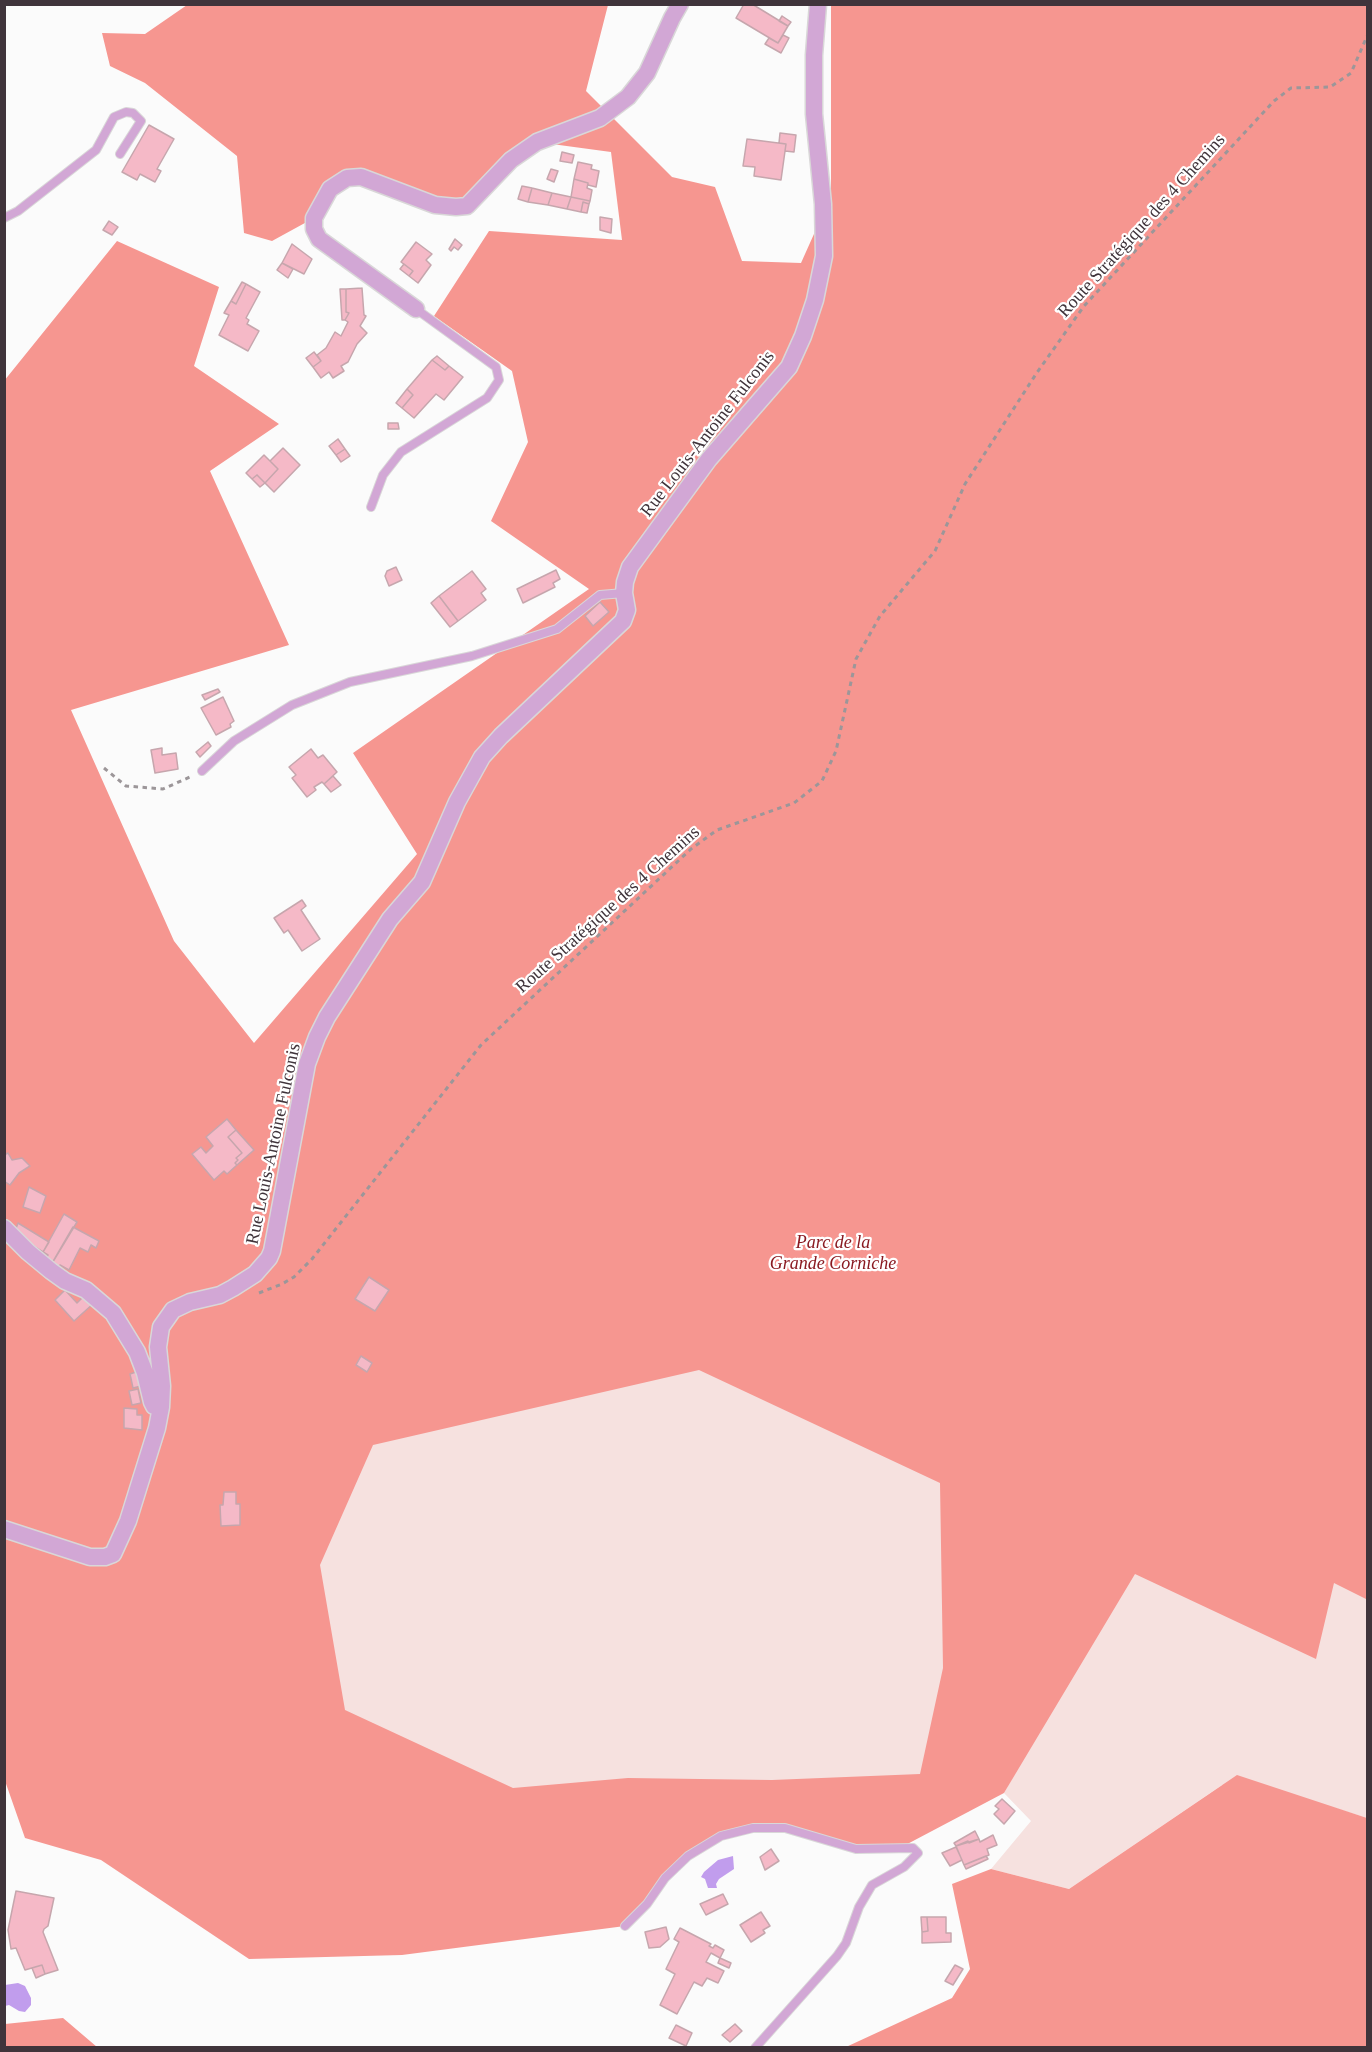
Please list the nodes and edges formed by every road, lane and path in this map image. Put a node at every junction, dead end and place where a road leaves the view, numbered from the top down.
1 (680, 4) edge
2 (818, 4) edge
3 (1368, 34) edge
4 (120, 154) dead end
5 (4, 218) edge
6 (416, 309) joint
7 (371, 507) dead end
8 (624, 593) junction
9 (104, 768) dead end
10 (202, 771) joint
11 (4, 1228) edge
12 (255, 1293) dead end
13 (161, 1407) junction
14 (4, 1529) edge
15 (625, 1926) dead end
16 (755, 2048) edge

1 - 6 street
2 - 8 street, Rue Louis-Antoine Fulconis
3 - 12 path, Route Stratégique des 4 Chemins
4 - 5 lane
6 - 7 lane
8 - 10 lane
8 - 13 street, Rue Louis-Antoine Fulconis
9 - 10 path
11 - 13 street
13 - 14 street, Rue Louis-Antoine Fulconis
15 - 16 lane

